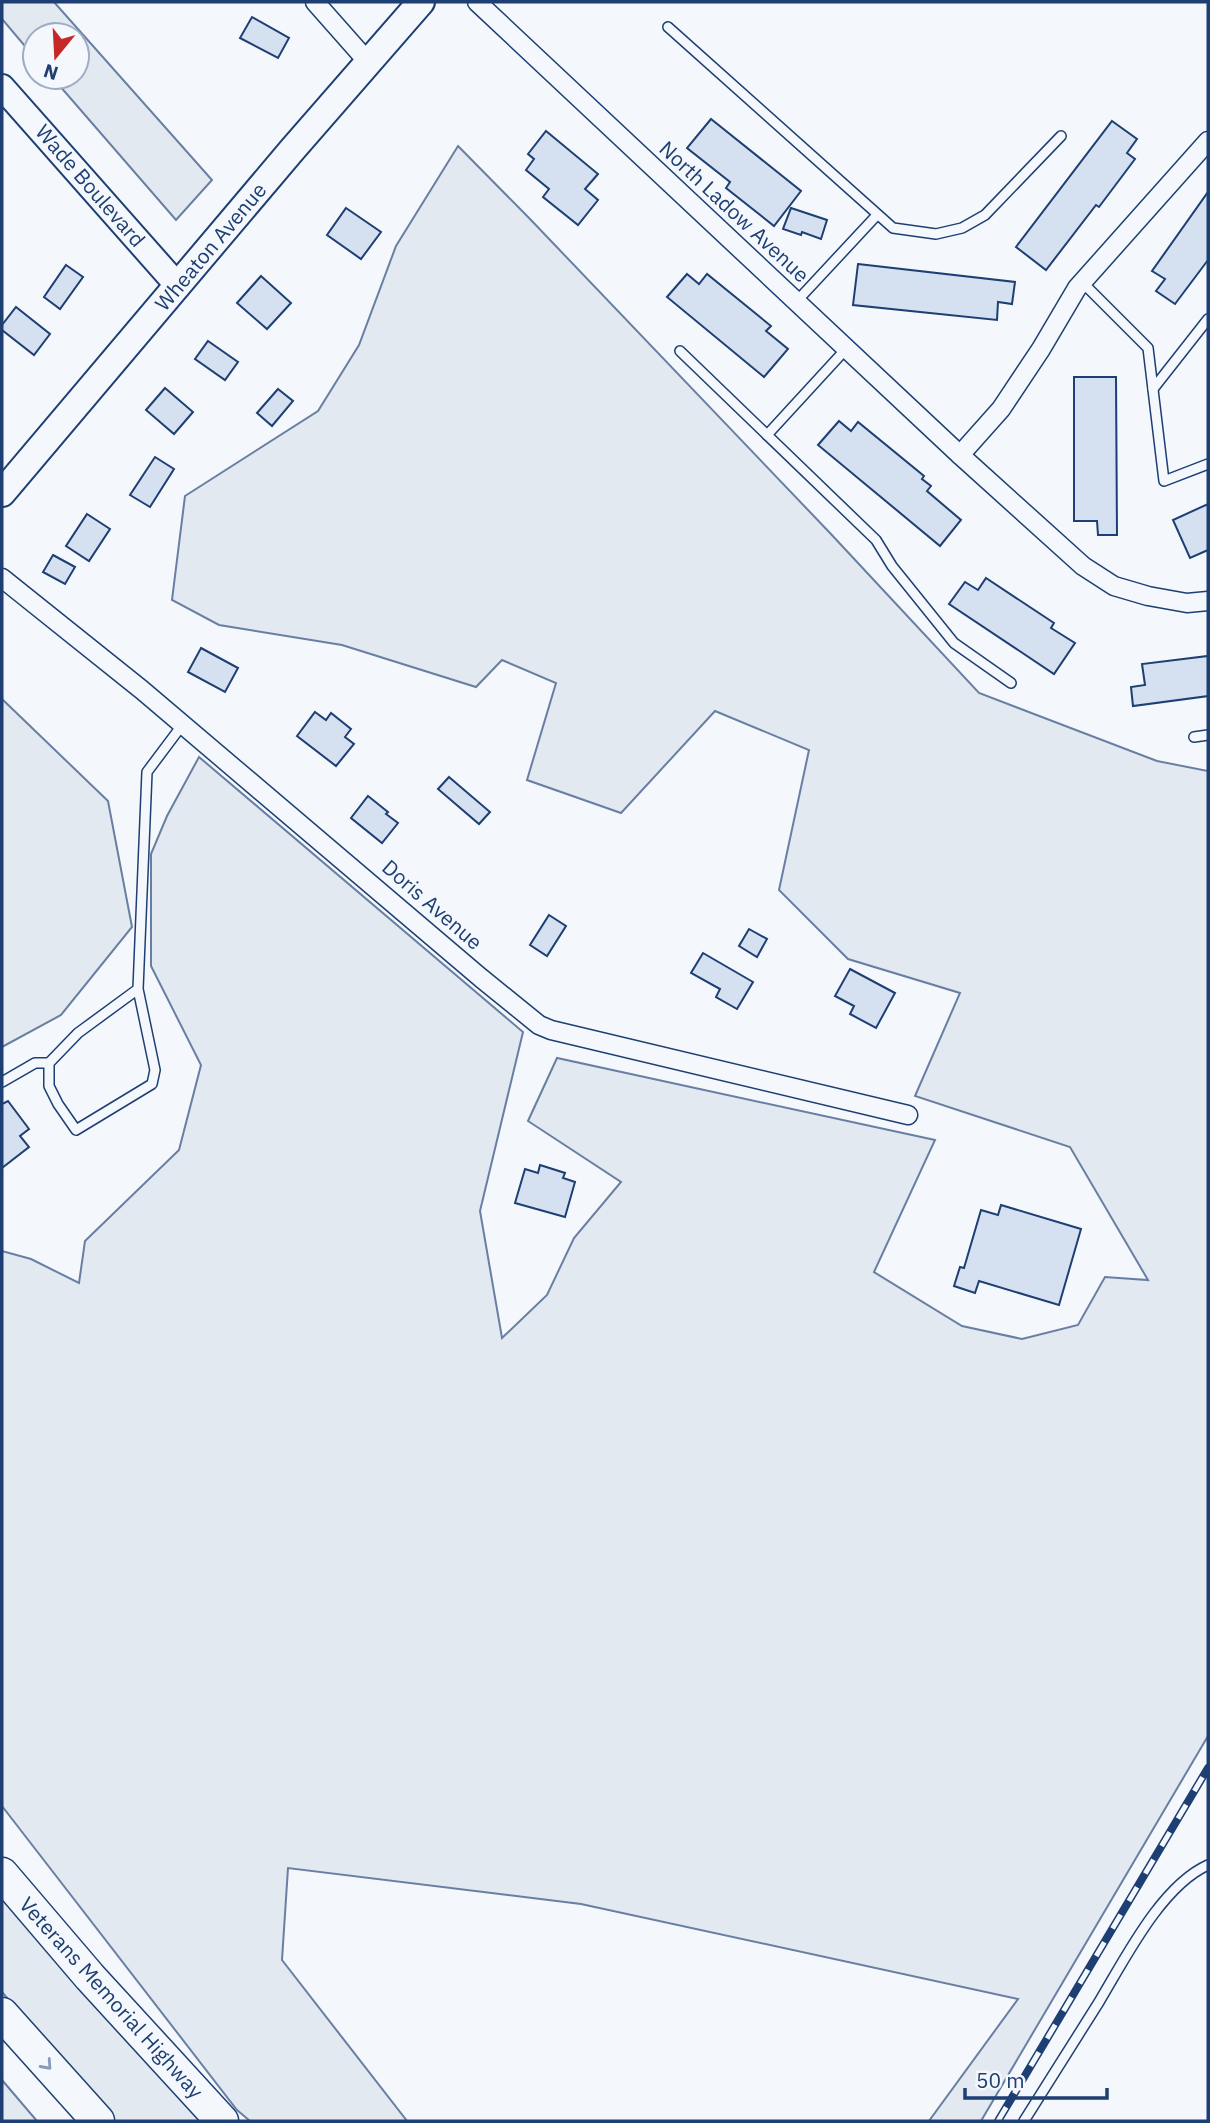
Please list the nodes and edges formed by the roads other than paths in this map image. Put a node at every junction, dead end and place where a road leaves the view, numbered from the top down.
1 (315, 2) edge
2 (421, 2) edge
3 (477, 2) edge
4 (668, 27) dead end
5 (368, 62) junction
6 (2, 87) edge
7 (1061, 136) dead end
8 (1208, 141) edge
9 (877, 215) junction
10 (1082, 282) junction
11 (177, 286) junction
12 (796, 302) junction
13 (1208, 319) edge
14 (846, 349) junction
15 (680, 351) dead end
16 (1153, 389) junction
17 (767, 435) junction
18 (960, 454) junction
19 (1208, 464) edge
20 (10, 474) edge
21 (2, 493) edge
22 (2, 578) edge
23 (1208, 601) edge
24 (1011, 683) dead end
25 (183, 724) junction
26 (1208, 735) edge
27 (1194, 737) dead end
28 (138, 989) junction
29 (49, 1063) junction
30 (2, 1082) edge
31 (908, 1115) dead end
32 (1208, 1864) edge
33 (2, 1874) edge
34 (2, 2014) edge
35 (99, 2121) edge
36 (222, 2121) edge
37 (1024, 2121) edge

1 - 5 street
2 - 5 main road, Wheaton Avenue
3 - 12 street, North Ladow Avenue
4 - 9 lane
5 - 11 main road, Wheaton Avenue
6 - 11 main road, Wade Boulevard
7 - 9 lane
8 - 10 street
9 - 12 lane
10 - 16 lane
10 - 18 street
11 - 20 main road, Wheaton Avenue
12 - 14 street, North Ladow Avenue
13 - 16 lane
14 - 17 lane
14 - 18 street, North Ladow Avenue
15 - 17 lane
16 - 19 lane
17 - 24 lane
18 - 23 street, North Ladow Avenue
20 - 21 main road, Wheaton Avenue
22 - 25 street, Doris Avenue
25 - 28 lane
25 - 31 street, Doris Avenue
26 - 27 lane
28 - 29 lane
28 - 29 lane
29 - 30 lane
32 - 37 lane
33 - 36 highway, Veterans Memorial Highway
34 -> 35 highway

